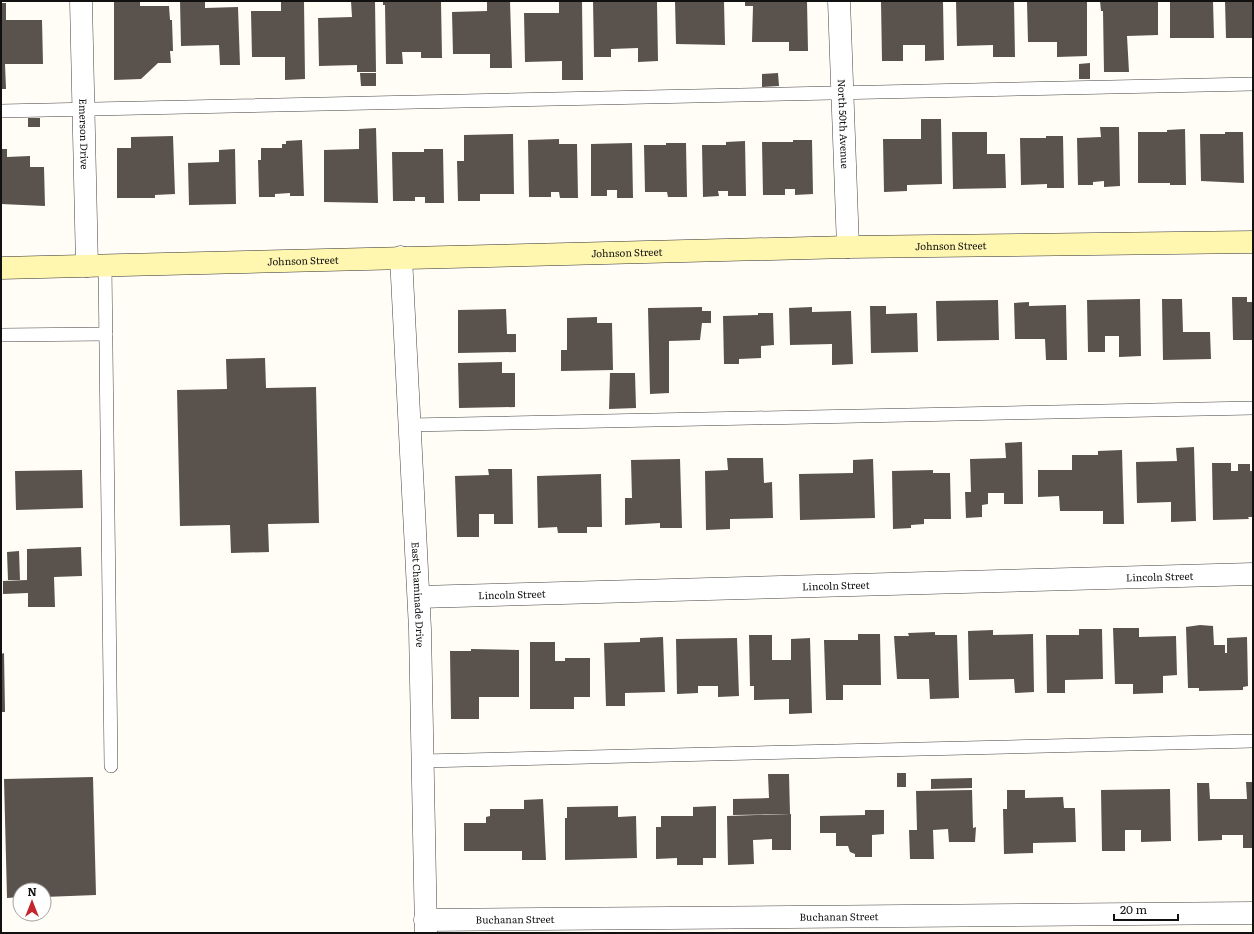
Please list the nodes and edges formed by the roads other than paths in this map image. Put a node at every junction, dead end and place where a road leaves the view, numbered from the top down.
1 (81, 1) edge
2 (838, 1) edge
3 (1253, 84) edge
4 (842, 93) junction
5 (84, 109) junction
6 (1, 111) edge
7 (1253, 242) edge
8 (848, 247) junction
9 (401, 257) junction
10 (96, 266) junction
11 (1, 268) edge
12 (106, 334) junction
13 (1, 335) edge
14 (1253, 408) edge
15 (410, 425) junction
16 (1253, 574) edge
17 (419, 597) junction
18 (1253, 741) edge
19 (422, 761) junction
20 (111, 766) dead end
21 (1253, 913) edge
22 (425, 927) edge

1 - 5 street, Emerson Drive
2 - 4 street, North 50th Avenue
3 - 4 lane
4 - 5 lane
4 - 8 street, North 50th Avenue
5 - 6 lane
5 - 10 street, Emerson Drive
7 - 8 street, Johnson Street
8 - 9 street, Johnson Street
9 - 10 street, Johnson Street
9 - 15 street, East Chaminade Drive
10 - 11 street, Johnson Street
10 - 12 lane
12 - 13 lane
12 - 20 lane
14 - 15 lane
15 - 17 street, East Chaminade Drive
16 - 17 street, Lincoln Street
17 - 19 street, East Chaminade Drive
18 - 19 lane
19 - 22 street, East Chaminade Drive
21 - 22 street, Buchanan Street

